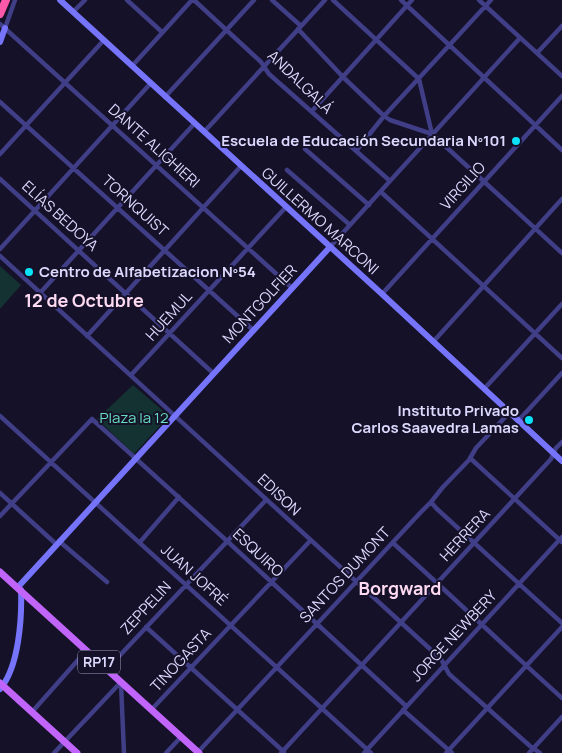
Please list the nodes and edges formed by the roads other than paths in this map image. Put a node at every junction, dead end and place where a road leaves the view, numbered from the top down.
1 (6, 0) edge
2 (15, 0) edge
3 (60, 0) edge
4 (84, 0) edge
5 (127, 0) edge
6 (193, 0) edge
7 (254, 0) edge
8 (272, 0) edge
9 (325, 0) edge
10 (333, 0) edge
11 (401, 0) edge
12 (412, 0) edge
13 (479, 0) edge
14 (491, 0) edge
15 (407, 6) junction
16 (486, 6) junction
17 (73, 12) junction
18 (0, 14) edge
19 (2, 26) edge
20 (562, 26) edge
21 (300, 28) junction
22 (226, 30) junction
23 (162, 32) junction
24 (520, 38) junction
25 (377, 39) junction
26 (104, 40) junction
27 (0, 42) edge
28 (450, 45) junction
29 (537, 53) junction
30 (132, 66) junction
31 (264, 67) junction
32 (562, 76) edge
33 (342, 77) junction
34 (484, 77) junction
35 (419, 79) junction
36 (66, 82) junction
37 (150, 84) junction
38 (562, 96) edge
39 (165, 97) junction
40 (0, 102) edge
41 (312, 111) junction
42 (384, 116) junction
43 (194, 124) junction
44 (27, 125) junction
45 (113, 125) junction
46 (535, 126) junction
47 (204, 132) junction
48 (432, 134) junction
49 (305, 149) dead end
50 (562, 150) edge
51 (356, 151) junction
52 (0, 154) edge
53 (156, 165) junction
54 (241, 166) junction
55 (74, 168) junction
56 (287, 170) dead end
57 (0, 178) edge
58 (390, 182) junction
59 (484, 182) junction
60 (381, 192) junction
61 (562, 199) edge
62 (369, 204) junction
63 (117, 207) junction
64 (286, 207) junction
65 (203, 208) junction
66 (36, 211) junction
67 (350, 226) junction
68 (536, 229) junction
69 (433, 238) junction
70 (330, 247) junction
71 (0, 249) edge
72 (248, 249) junction
73 (79, 250) junction
74 (165, 250) junction
75 (562, 253) edge
76 (0, 256) edge
77 (484, 285) junction
78 (292, 288) junction
79 (209, 290) junction
80 (40, 293) junction
81 (126, 293) junction
82 (382, 294) junction
83 (562, 304) edge
84 (253, 330) junction
85 (170, 333) junction
86 (536, 334) junction
87 (87, 336) junction
88 (433, 342) junction
89 (562, 358) edge
90 (213, 373) junction
91 (562, 373) edge
92 (131, 376) junction
93 (484, 389) junction
94 (509, 413) junction
95 (174, 416) junction
96 (1, 419) edge
97 (518, 421) junction
98 (562, 442) edge
99 (554, 454) junction
100 (136, 458) junction
101 (470, 458) junction
102 (50, 461) junction
103 (562, 461) edge
104 (0, 493) edge
105 (179, 497) junction
106 (515, 499) junction
107 (266, 500) junction
108 (96, 502) junction
109 (431, 502) junction
110 (11, 504) junction
111 (0, 516) edge
112 (561, 539) edge
113 (227, 541) junction
114 (310, 541) junction
115 (140, 542) junction
116 (394, 542) junction
117 (58, 543) junction
118 (474, 543) junction
119 (0, 572) edge
120 (356, 581) junction
121 (107, 582) dead end
122 (271, 582) junction
123 (437, 582) junction
124 (519, 584) junction
125 (186, 585) junction
126 (19, 589) junction
127 (401, 623) junction
128 (562, 623) edge
129 (316, 624) junction
130 (231, 625) junction
131 (482, 625) junction
132 (562, 627) edge
133 (146, 628) junction
134 (86, 651) junction
135 (444, 665) junction
136 (362, 666) junction
137 (526, 666) junction
138 (190, 667) junction
139 (277, 667) junction
140 (107, 669) junction
141 (121, 682) junction
142 (1, 686) edge
143 (562, 698) edge
144 (404, 708) junction
145 (487, 708) junction
146 (152, 709) junction
147 (322, 709) junction
148 (237, 710) junction
149 (32, 712) junction
150 (562, 717) edge
151 (181, 737) junction
152 (65, 742) junction
153 (534, 748) junction
154 (283, 752) edge
155 (367, 752) edge
156 (449, 752) edge
157 (54, 753) edge
158 (77, 753) edge
159 (124, 753) edge
160 (166, 753) edge
161 (199, 753) edge
162 (529, 753) edge
163 (540, 753) edge

1 - 18 highway
2 - 19 street
3 - 17 street, GUILLERMO MARCONI
4 - 17 street
5 - 23 street
6 - 22 street, ANDALGALÁ
6 - 23 street
7 - 22 street
8 - 21 street
9 - 21 street
10 - 25 street
11 - 15 street
12 - 15 street
13 - 16 street
14 - 16 street
15 - 25 street
15 - 28 street
16 - 24 street
16 - 28 street
17 - 26 street, GUILLERMO MARCONI
19 - 27 street
19 - 36 street, DANTE ALIGHIERI
20 - 29 street
21 - 31 street
21 - 33 street
22 - 31 street, ANDALGALÁ
22 - 39 street
23 - 30 street
24 - 29 street
24 - 34 street, MONTGOLFIER
25 - 33 street
25 - 35 street
26 - 30 street, GUILLERMO MARCONI
26 - 36 street
28 - 34 street
28 - 35 street
29 - 32 street
30 - 37 street, GUILLERMO MARCONI
31 - 41 street, ANDALGALÁ
31 - 47 street
33 - 41 street
33 - 42 street
34 - 46 street
34 - 48 street, MONTGOLFIER
35 - 42 street
35 - 48 street
36 - 44 street
36 - 45 street, DANTE ALIGHIERI
37 - 39 street, GUILLERMO MARCONI
37 - 45 street
38 - 46 street, VIRGILIO
39 - 43 street, GUILLERMO MARCONI
40 - 44 street, TORNQUIST
41 - 51 street, ANDALGALÁ
42 - 48 street
42 - 51 street
43 - 47 street, GUILLERMO MARCONI
43 - 53 street
44 - 52 street
44 - 55 street, TORNQUIST
45 - 53 street, DANTE ALIGHIERI
45 - 55 street
46 - 50 street
46 - 59 street, VIRGILIO
47 - 54 street, GUILLERMO MARCONI
48 - 58 street, MONTGOLFIER
48 - 59 street
49 - 62 street
51 - 58 street, ANDALGALÁ
53 - 63 street
53 - 65 street, DANTE ALIGHIERI
54 - 64 street, GUILLERMO MARCONI
54 - 65 street
55 - 63 street, TORNQUIST
55 - 66 street
56 - 67 street
57 - 66 street, ELÍAS BEDOYA
58 - 60 street, MONTGOLFIER
59 - 68 street
59 - 69 street, VIRGILIO
60 - 62 street, MONTGOLFIER
60 - 69 street
61 - 68 street
62 - 67 street, MONTGOLFIER
63 - 73 street
63 - 74 street, TORNQUIST
64 - 70 street, GUILLERMO MARCONI
64 - 72 street, HUEMUL
65 - 72 street, DANTE ALIGHIERI
65 - 74 street
66 - 71 street
66 - 73 street, ELÍAS BEDOYA
67 - 70 street, MONTGOLFIER
68 - 75 street
68 - 77 street
69 - 77 street
69 - 82 street, VIRGILIO
70 - 78 street, MONTGOLFIER
70 - 82 street, GUILLERMO MARCONI
72 - 78 street, DANTE ALIGHIERI
72 - 79 street, HUEMUL
73 - 80 street
73 - 81 street, ELÍAS BEDOYA
74 - 79 street, TORNQUIST
74 - 81 street
76 - 80 street, EDISON
77 - 86 street
77 - 88 street
78 - 84 street, MONTGOLFIER
79 - 84 street, TORNQUIST
79 - 85 street, HUEMUL
80 - 87 street, EDISON
81 - 85 street, ELÍAS BEDOYA
81 - 87 street
82 - 88 street, GUILLERMO MARCONI
83 - 86 street
84 - 90 street, MONTGOLFIER
85 - 90 street, ELÍAS BEDOYA
85 - 92 street, HUEMUL
86 - 89 street
86 - 93 street
87 - 92 street, EDISON
88 - 93 street, GUILLERMO MARCONI
90 - 95 street, MONTGOLFIER
91 - 97 street
92 - 95 street, EDISON
93 - 94 street, GUILLERMO MARCONI
94 - 97 street, GUILLERMO MARCONI
94 - 101 street, SANTOS DUMONT
95 - 100 street, MONTGOLFIER
95 - 107 street, EDISON
96 - 102 street, JUAN JOFRÉ
97 - 99 street, GUILLERMO MARCONI
98 - 99 street, HERRERA
99 - 103 street, GUILLERMO MARCONI
99 - 106 street, HERRERA
100 - 102 street, ESQUIRO
100 - 105 street, ESQUIRO
100 - 108 street, MONTGOLFIER
101 - 106 street
101 - 109 street, SANTOS DUMONT
102 - 108 street, JUAN JOFRÉ
102 - 110 street
104 - 110 street
105 - 113 street, ESQUIRO
105 - 115 street
106 - 112 street
106 - 118 street, HERRERA
107 - 113 street, ZEPPELIN
107 - 114 street, EDISON
108 - 115 street, JUAN JOFRÉ
108 - 117 street, MONTGOLFIER
109 - 116 street, SANTOS DUMONT
109 - 118 street
110 - 111 street
110 - 117 street
112 - 124 street, JORGE NEWBERY
113 - 122 street, ESQUIRO
113 - 125 street, ZEPPELIN
114 - 120 street, EDISON
114 - 122 street, TINOGASTA
115 - 125 street, JUAN JOFRÉ
116 - 120 street, SANTOS DUMONT
116 - 123 street
117 - 121 street
117 - 126 street, MONTGOLFIER
118 - 123 street, HERRERA
118 - 124 street
119 - 126 main road, RP17
120 - 127 street, EDISON
120 - 129 street, SANTOS DUMONT
122 - 129 street, ESQUIRO
122 - 130 street, TINOGASTA
123 - 127 street, HERRERA
123 - 131 street
124 - 128 street
124 - 131 street, JORGE NEWBERY
125 - 130 street, JUAN JOFRÉ
125 - 133 street, ZEPPELIN
126 - 134 main road, RP17
126 - 142 street
127 - 135 street, EDISON
127 - 136 street, HERRERA
129 - 136 street, ESQUIRO
129 - 139 street, SANTOS DUMONT
130 - 138 street, TINOGASTA
130 - 139 street, JUAN JOFRÉ
131 - 135 street, JORGE NEWBERY
131 - 137 street
132 - 137 street
133 - 138 street
133 - 140 street, ZEPPELIN
134 - 140 main road, RP17
134 - 149 street
135 - 144 street, JORGE NEWBERY
135 - 145 street, EDISON
136 - 144 street, ESQUIRO
136 - 147 street, HERRERA
137 - 143 street
137 - 145 street
138 - 146 street, TINOGASTA
138 - 148 street
139 - 147 street, JUAN JOFRÉ
139 - 148 street, SANTOS DUMONT
140 - 141 main road, RP17
141 - 146 main road, RP17
141 - 152 street
141 - 159 street
142 - 149 main road
144 - 155 street, JORGE NEWBERY
144 - 156 street, ESQUIRO
145 - 153 street, EDISON
145 - 156 street
146 - 151 main road, RP17
147 - 154 street, HERRERA
147 - 155 street, JUAN JOFRÉ
148 - 154 street
148 - 161 street, SANTOS DUMONT
149 - 152 main road
150 - 153 street
151 - 160 street
151 - 161 main road, RP17
152 - 157 street
152 - 158 main road
153 - 162 street
153 - 163 street, EDISON

